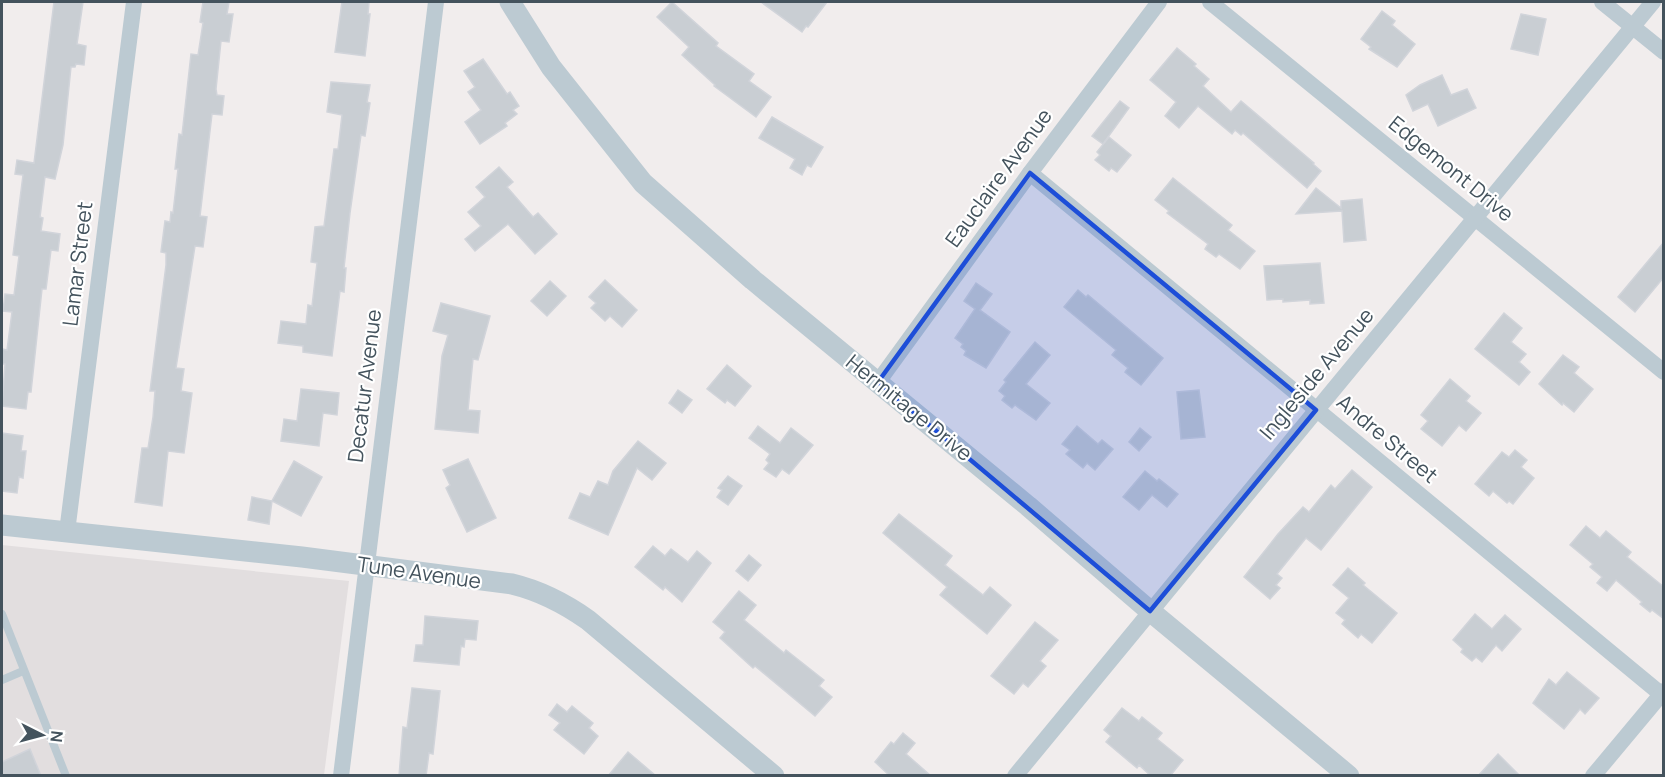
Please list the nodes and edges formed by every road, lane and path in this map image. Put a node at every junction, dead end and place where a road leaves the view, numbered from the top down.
1 (134, 2) edge
2 (436, 2) edge
3 (510, 2) edge
4 (1159, 2) edge
5 (1210, 2) edge
6 (1602, 2) edge
7 (1653, 2) edge
8 (1632, 27) junction
9 (1664, 52) edge
10 (1030, 173) junction
11 (1475, 218) junction
12 (1664, 372) edge
13 (878, 382) junction
14 (1316, 410) junction
15 (2, 525) edge
16 (67, 532) junction
17 (366, 566) junction
18 (1150, 611) junction
19 (2, 614) edge
20 (23, 671) junction
21 (2, 681) edge
22 (1662, 693) edge
23 (66, 776) edge
24 (341, 776) edge
25 (774, 776) edge
26 (1015, 776) edge
27 (1349, 776) edge
28 (1593, 776) edge

1 - 16 street, Lamar Street
2 - 17 street, Decatur Avenue
3 - 13 street, Hermitage Drive
4 - 10 street, Eauclaire Avenue
5 - 11 street, Edgemont Drive
6 - 8 street
7 - 8 street, Ingleside Avenue
8 - 9 street
8 - 11 street, Ingleside Avenue
10 - 13 street, Eauclaire Avenue
10 - 14 street, Andre Street
11 - 12 street, Edgemont Drive
11 - 14 street, Ingleside Avenue
13 - 18 street, Hermitage Drive
14 - 18 street, Ingleside Avenue
14 - 22 street, Andre Street
15 - 16 street, Tune Avenue
16 - 17 street, Tune Avenue
17 - 24 street, Decatur Avenue
17 - 25 street, Tune Avenue
18 - 26 street, Ingleside Avenue
18 - 27 street, Hermitage Drive
19 - 20 lane
20 - 21 lane
20 - 23 lane
22 - 28 street

